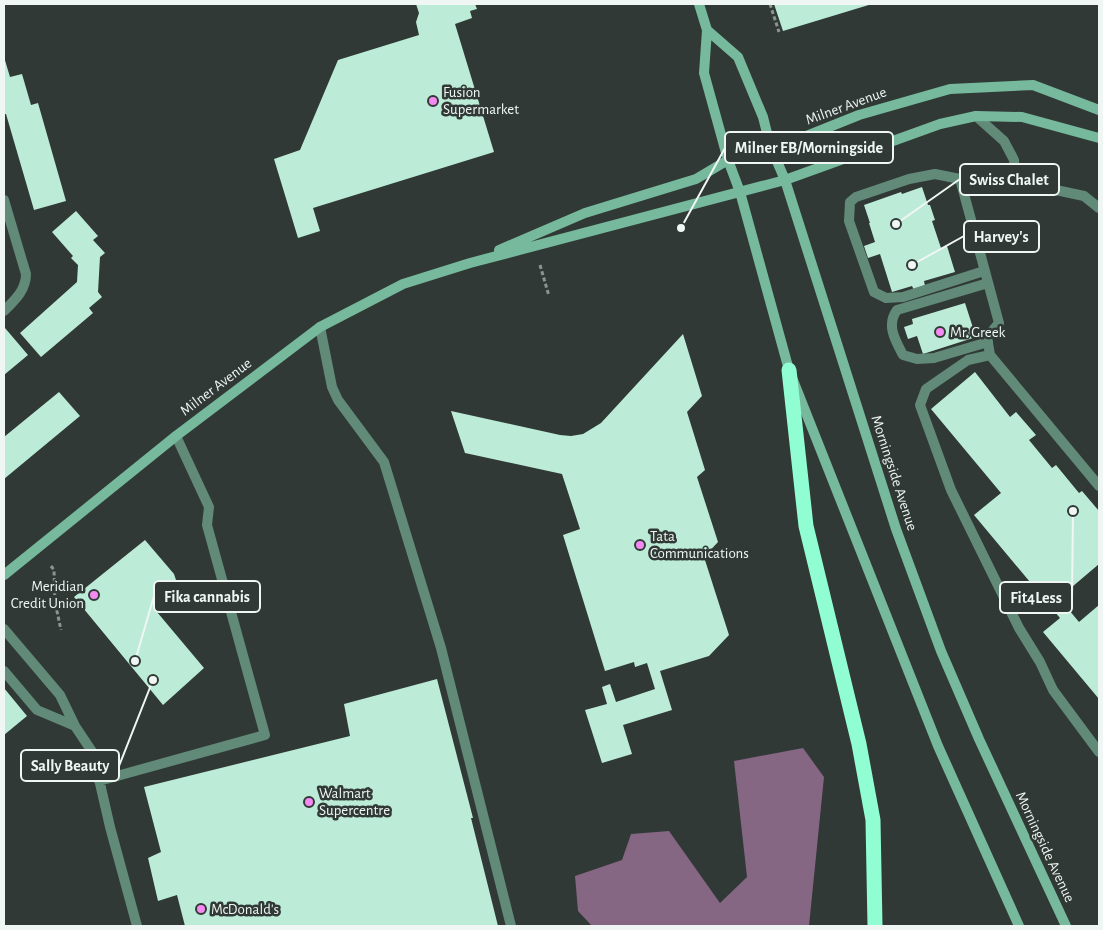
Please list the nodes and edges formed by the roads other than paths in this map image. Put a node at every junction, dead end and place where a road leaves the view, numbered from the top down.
1 (699, 4) edge
2 (707, 30) junction
3 (1099, 110) edge
4 (976, 116) junction
5 (1099, 138) edge
6 (770, 146) junction
7 (728, 160) junction
8 (960, 179) junction
9 (784, 180) junction
10 (1015, 183) junction
11 (740, 192) junction
12 (4, 200) edge
13 (1099, 208) edge
14 (470, 263) junction
15 (984, 270) junction
16 (988, 283) junction
17 (4, 311) edge
18 (320, 327) junction
19 (988, 342) junction
20 (990, 355) junction
21 (789, 370) junction
22 (176, 436) junction
23 (1099, 486) edge
24 (4, 575) edge
25 (4, 629) edge
26 (4, 671) edge
27 (75, 726) junction
28 (1099, 752) edge
29 (99, 781) junction
30 (137, 926) edge
31 (511, 926) edge
32 (875, 926) edge
33 (1019, 926) edge
34 (1066, 926) edge

1 - 2 main road
2 - 6 main road, Morningside Avenue
2 - 7 main road
3 - 6 main road, Milner Avenue
4 - 5 main road, Milner Avenue
4 - 9 main road, Milner Avenue
4 - 10 lane
6 - 7 main road, Milner Avenue
6 - 9 main road, Morningside Avenue
7 - 11 main road
7 - 14 main road, Milner Avenue
8 - 10 lane
8 - 15 lane
8 - 15 lane
9 - 11 main road, Milner Avenue
9 - 34 main road, Morningside Avenue
10 - 13 lane
11 - 14 main road, Milner Avenue
11 - 21 main road
12 - 17 lane
14 - 18 main road, Milner Avenue
15 - 16 lane
16 - 19 lane
16 - 19 lane
18 - 22 main road, Milner Avenue
18 - 31 lane
19 - 20 lane
20 - 23 lane
20 - 28 lane
21 - 32 highway
21 - 33 main road
22 - 24 main road, Milner Avenue
22 - 29 lane
25 - 27 lane
26 - 27 lane
27 - 29 lane
29 - 30 lane

